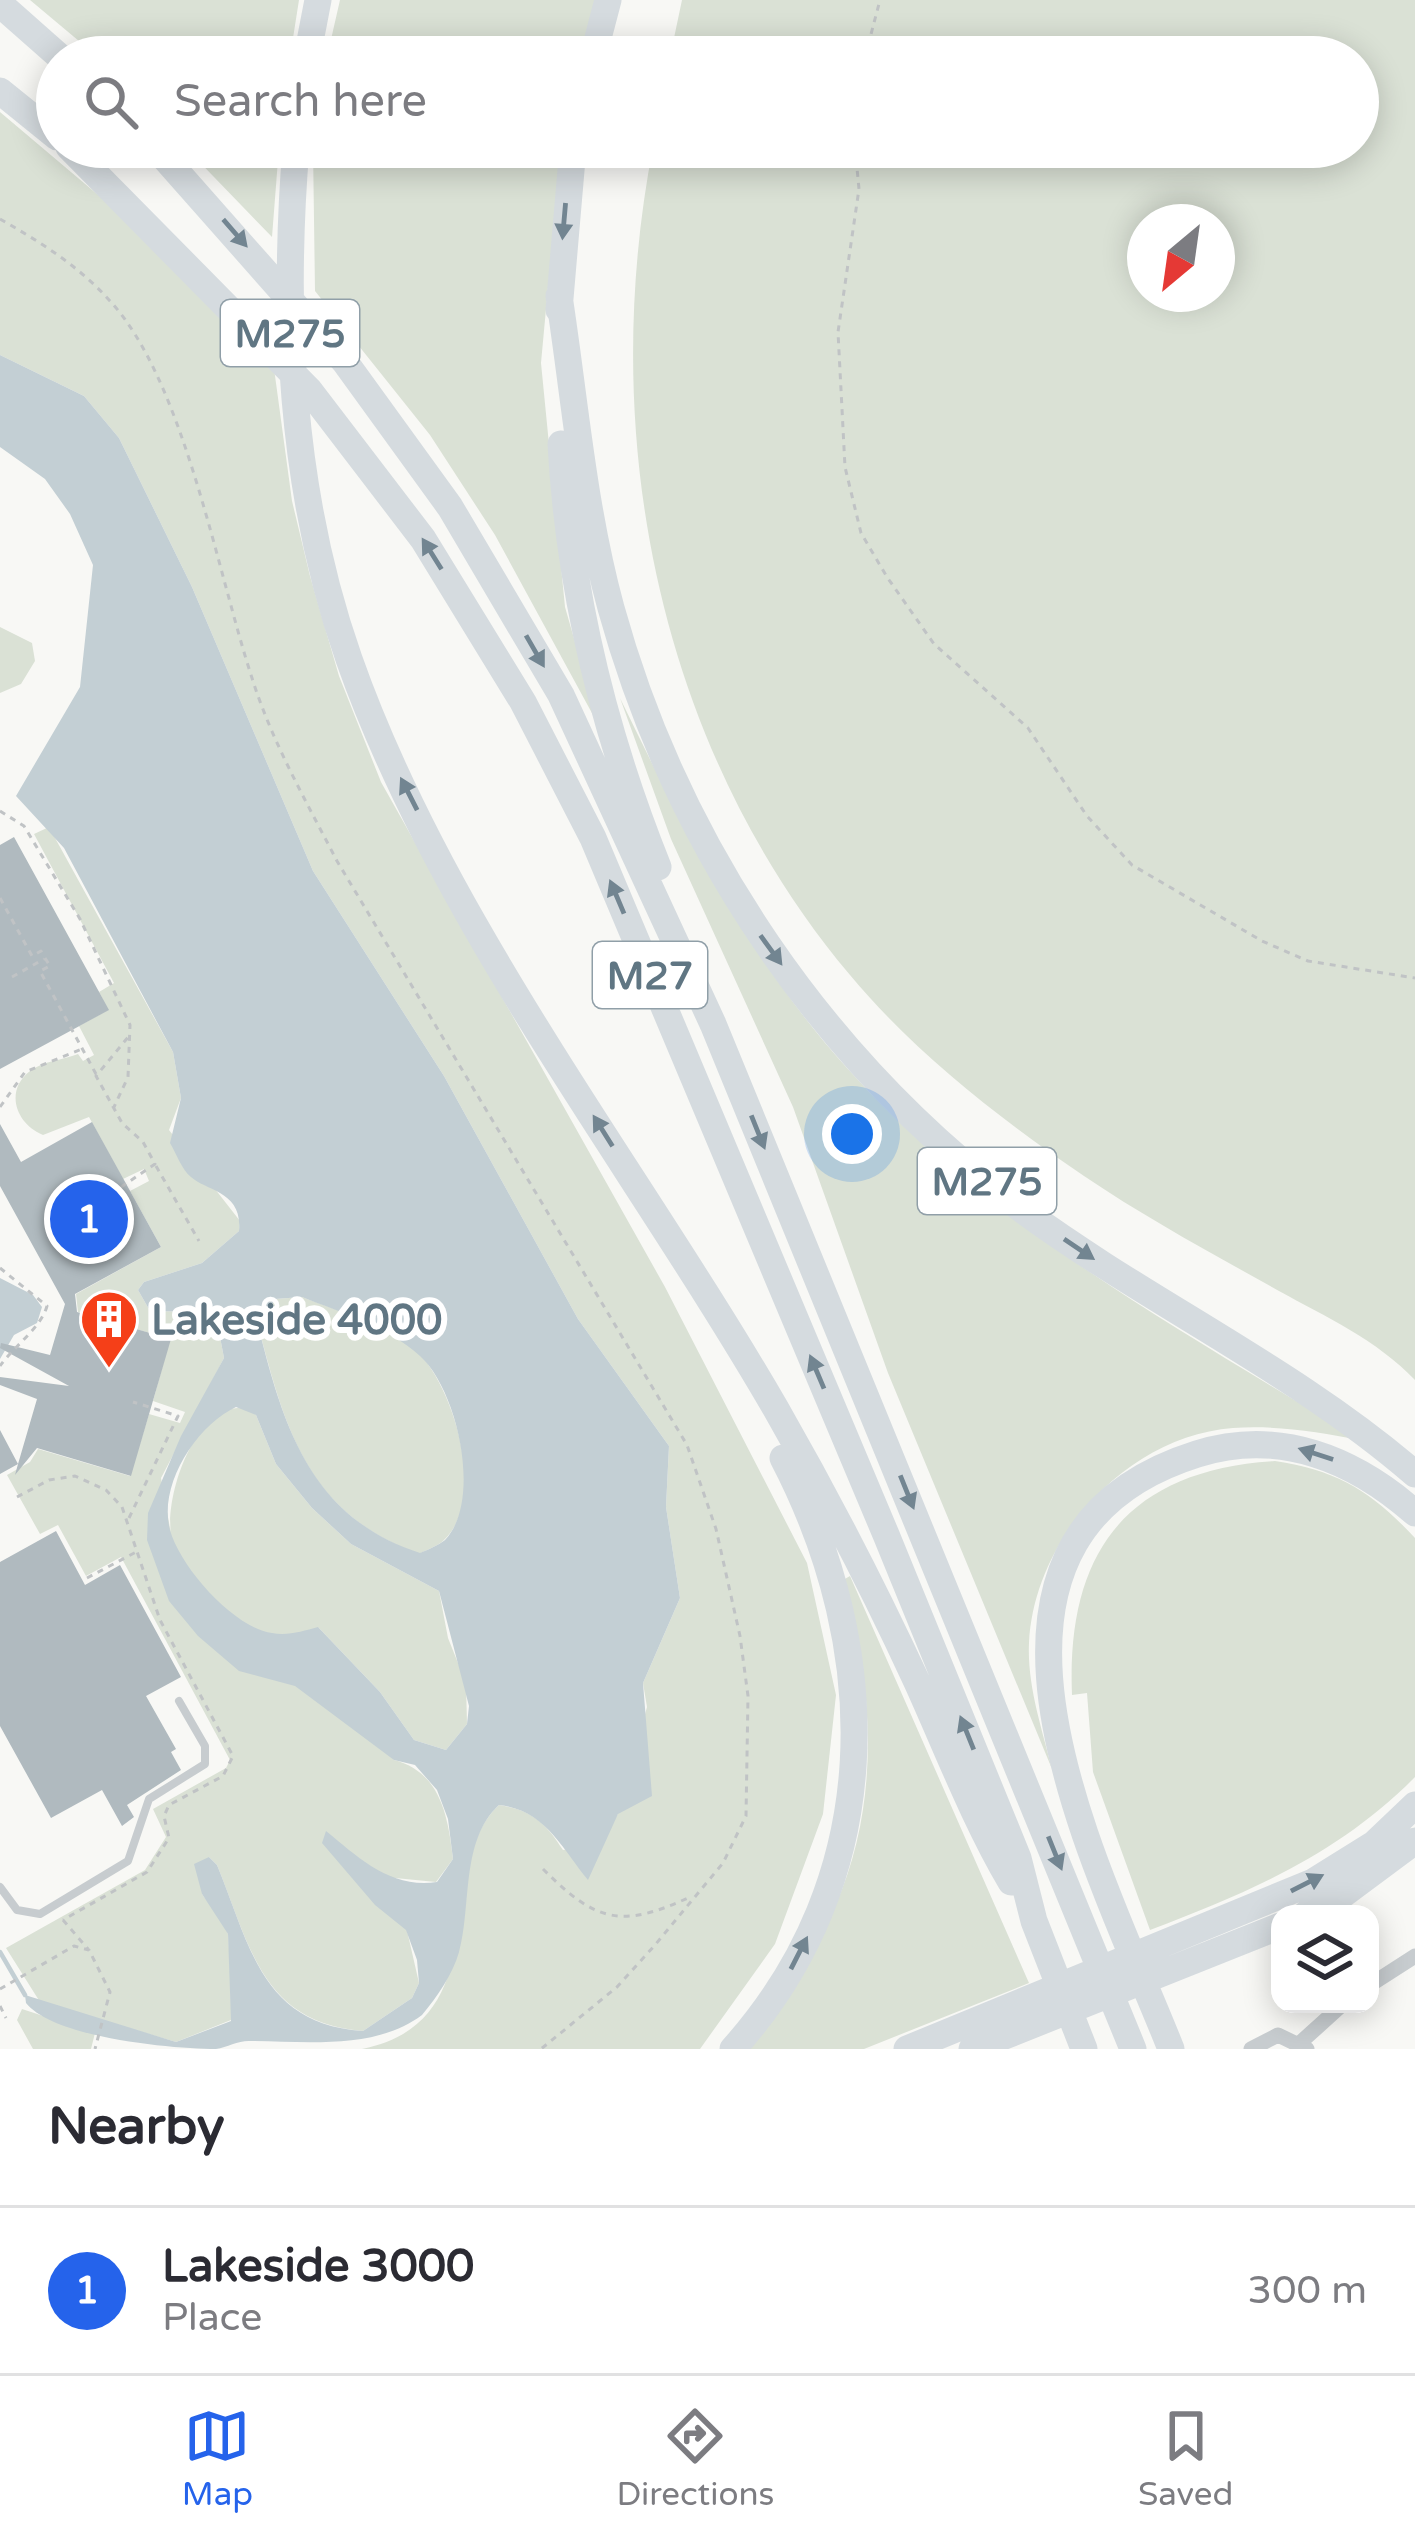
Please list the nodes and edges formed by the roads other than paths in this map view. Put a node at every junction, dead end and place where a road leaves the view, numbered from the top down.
1 (318, 0) edge
2 (608, 0) edge
3 (0, 4) edge
4 (36, 36) edge
5 (311, 36) edge
6 (599, 36) edge
7 (0, 91) edge
8 (36, 120) edge
9 (90, 168) edge
10 (174, 168) edge
11 (294, 168) edge
12 (571, 168) edge
13 (559, 296) junction
14 (713, 1024) junction
15 (666, 1230) junction
16 (1415, 1474) edge
17 (1415, 1513) edge
18 (179, 1701) dead end
19 (1415, 1805) edge
20 (1415, 1841) edge
21 (0, 1887) edge
22 (1325, 1905) edge
23 (1034, 1922) junction
24 (1271, 1929) edge
25 (1415, 1956) edge
26 (1168, 1958) junction
27 (1379, 1979) edge
28 (1026, 2013) junction
29 (1335, 2013) edge
30 (1304, 2046) edge
31 (733, 2049) edge
32 (907, 2049) edge
33 (972, 2049) edge
34 (1084, 2049) edge
35 (1133, 2049) edge
36 (1171, 2049) edge
37 (1251, 2049) edge

1 - 5 highway
2 - 6 highway
3 - 4 highway
7 - 8 highway
23 -> 9 highway, M27
10 -> 14 highway, M27
15 -> 11 highway, M275
12 -> 13 highway, M275
13 - 14 highway
13 -> 16 highway, M275
14 -> 35 highway, M27
15 - 23 highway
31 -> 15 highway, M275
17 -> 36 highway
18 - 21 lane
26 -> 19 highway
20 - 22 highway
23 - 34 highway, M27
24 - 26 highway
25 - 27 street
26 - 28 highway
28 - 32 highway
28 - 33 highway
29 - 30 street
30 - 37 street

